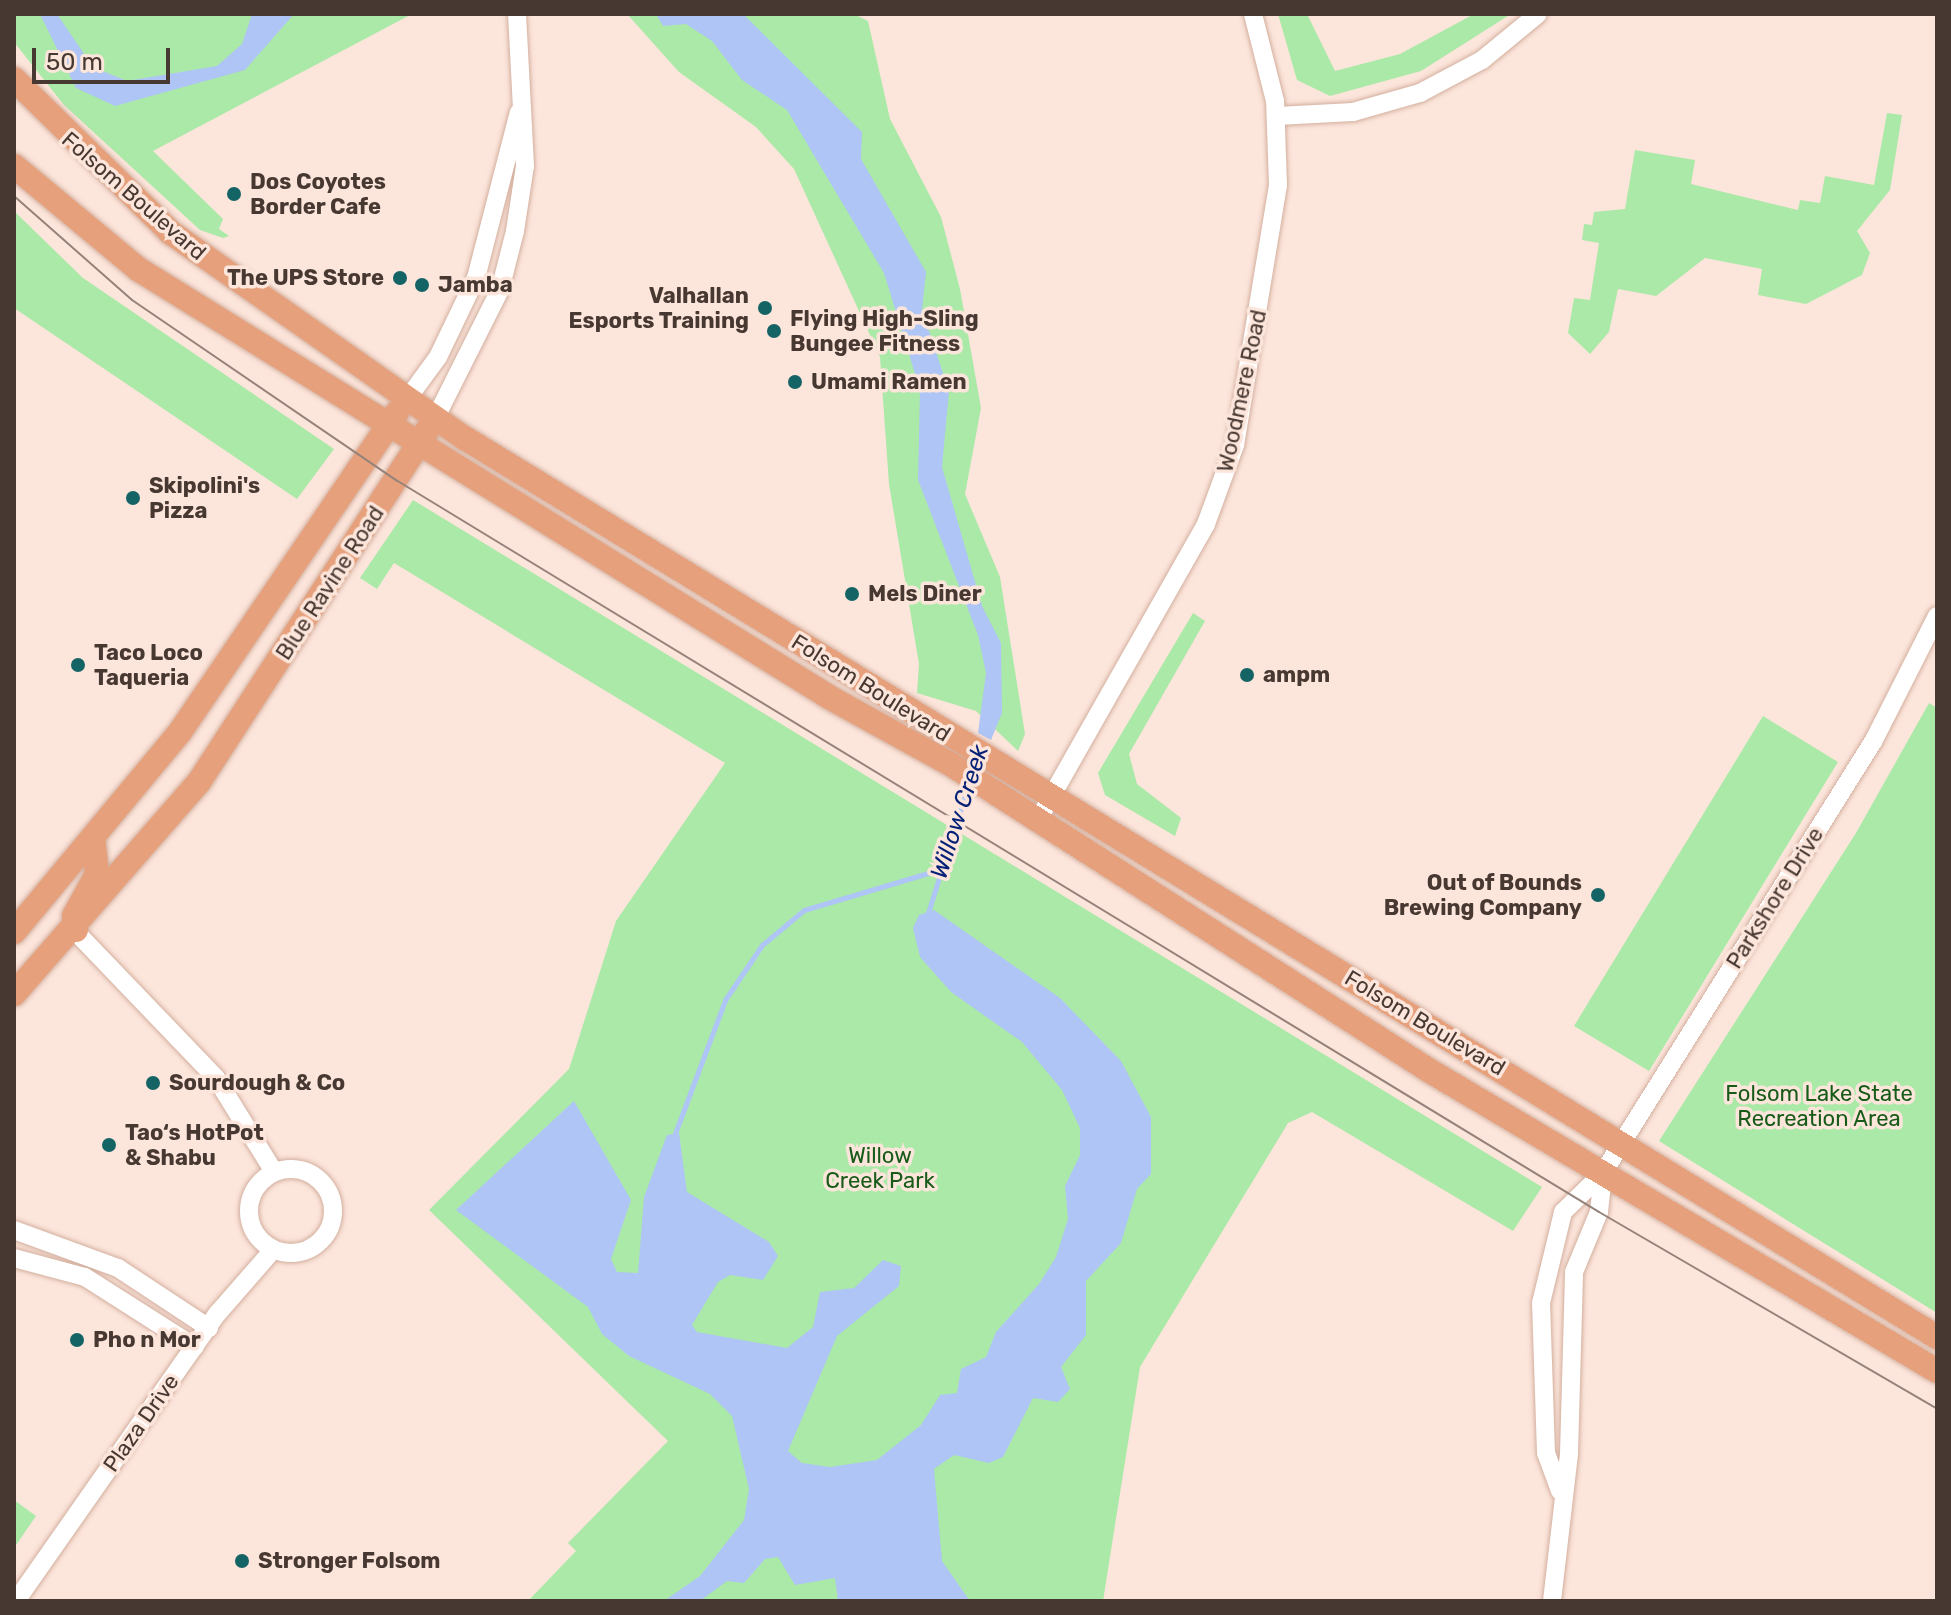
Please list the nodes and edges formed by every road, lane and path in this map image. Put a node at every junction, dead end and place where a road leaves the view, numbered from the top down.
1 (517, 14) edge
2 (1253, 14) edge
3 (1538, 14) edge
4 (14, 79) edge
5 (519, 112) junction
6 (1277, 116) junction
7 (14, 166) edge
8 (408, 398) junction
9 (435, 419) junction
10 (389, 425) junction
11 (420, 443) junction
12 (1937, 616) edge
13 (956, 754) junction
14 (1049, 798) junction
15 (1038, 820) junction
16 (94, 843) junction
17 (14, 932) edge
18 (76, 932) junction
19 (14, 994) edge
20 (1621, 1145) junction
21 (274, 1172) junction
22 (1603, 1173) junction
23 (14, 1230) edge
24 (273, 1250) junction
25 (14, 1258) edge
26 (209, 1328) junction
27 (1937, 1337) edge
28 (195, 1347) junction
29 (1937, 1371) edge
30 (1560, 1491) junction
31 (1557, 1600) edge
32 (16, 1601) edge

1 - 5 street, Blue Ravine Road
2 - 6 street, Woodmere Road
3 - 6 street
4 - 8 main road, Folsom Boulevard
5 - 8 street, Blue Ravine Road
5 - 9 street, Blue Ravine Road
6 - 14 street, Woodmere Road
7 - 10 main road, Folsom Boulevard
8 - 9 main road, Folsom Boulevard
8 - 10 main road, Blue Ravine Road
9 - 11 main road, Blue Ravine Road
9 - 13 main road, Folsom Boulevard
10 - 11 main road, Folsom Boulevard
10 - 16 main road, Blue Ravine Road
11 - 13 main road, Folsom Boulevard
11 - 18 main road, Blue Ravine Road
12 - 20 street, Parkshore Drive
13 - 14 main road, Folsom Boulevard
13 - 15 main road, Folsom Boulevard
14 - 15 street, Woodmere Road
14 - 20 main road, Folsom Boulevard
15 - 22 main road, Folsom Boulevard
16 - 17 main road, Blue Ravine Road
16 - 18 main road
18 - 19 main road, Blue Ravine Road
18 - 21 street
20 - 22 street, Parkshore Drive
20 - 27 main road, Folsom Boulevard
21 - 24 street
21 - 24 street
22 - 29 main road, Folsom Boulevard
22 - 30 street, Parkshore Drive
22 - 30 street, Parkshore Drive
23 - 26 street
24 - 26 street, Plaza Drive
25 - 28 street
26 - 28 street, Plaza Drive
28 - 32 street, Plaza Drive
30 - 31 street, Parkshore Drive

